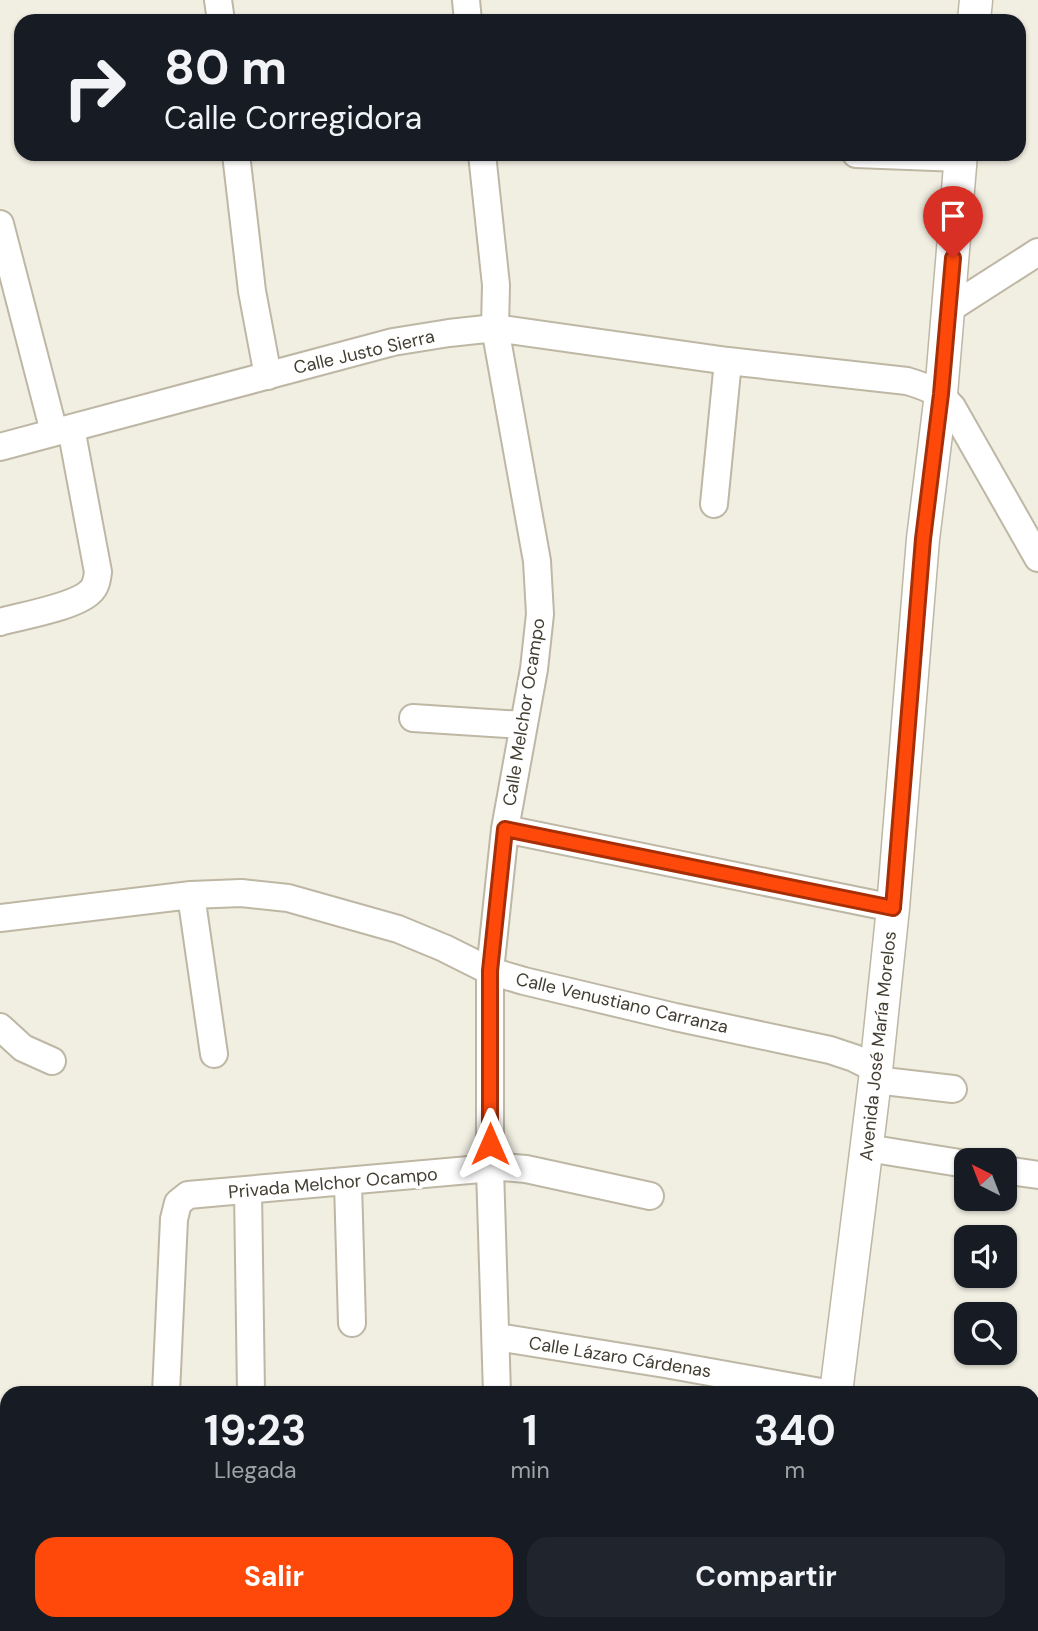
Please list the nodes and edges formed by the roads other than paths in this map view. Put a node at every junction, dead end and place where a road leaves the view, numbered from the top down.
1 (237, 161) edge
2 (483, 161) edge
3 (960, 161) edge
4 (0, 224) edge
5 (1038, 252) edge
6 (949, 309) junction
7 (495, 328) junction
8 (728, 361) junction
9 (268, 376) junction
10 (941, 394) junction
11 (62, 430) junction
12 (0, 447) edge
13 (714, 504) dead end
14 (1038, 558) edge
15 (0, 622) edge
16 (413, 718) dead end
17 (522, 725) junction
18 (505, 829) junction
19 (191, 895) junction
20 (893, 908) junction
21 (0, 918) edge
22 (490, 971) junction
23 (0, 1027) edge
24 (214, 1054) dead end
25 (52, 1061) dead end
26 (876, 1075) junction
27 (953, 1089) dead end
28 (867, 1149) junction
29 (954, 1162) edge
30 (490, 1169) junction
31 (1017, 1172) edge
32 (1038, 1175) edge
33 (348, 1183) junction
34 (248, 1190) junction
35 (650, 1196) dead end
36 (352, 1323) dead end
37 (497, 1337) junction
38 (166, 1386) edge
39 (251, 1386) edge
40 (497, 1386) edge
41 (787, 1386) edge
42 (837, 1386) edge

1 - 9 street
2 - 7 street, Calle Melchor Ocampo
3 - 6 street, Avenida José María Morelos
4 - 11 street
5 - 6 street
6 - 10 street, Avenida José María Morelos
7 - 8 street, Calle Justo Sierra
7 - 9 street, Calle Justo Sierra
7 - 17 street, Calle Melchor Ocampo
8 - 10 street, Calle Justo Sierra
8 - 13 street
9 - 11 street, Calle Justo Sierra
10 - 14 street
10 - 20 street, Avenida José María Morelos
11 - 12 street, Calle Justo Sierra
11 - 15 street
16 - 17 street
17 - 18 street, Calle Melchor Ocampo
18 - 20 street
18 - 22 street, Calle Melchor Ocampo
19 - 21 street, Calle Venustiano Carranza
19 - 22 street, Calle Venustiano Carranza
19 - 24 street
20 - 26 street, Avenida José María Morelos
22 - 26 street, Calle Venustiano Carranza
22 - 30 street, Calle Melchor Ocampo
23 - 25 street
26 - 27 street, Calle Venustiano Carranza
26 - 28 street, Avenida José María Morelos
28 - 29 street
28 - 42 street, Avenida José María Morelos
30 - 33 street, Privada Melchor Ocampo
30 - 35 street, Privada Melchor Ocampo
30 - 37 street, Calle Melchor Ocampo
31 - 32 street
33 - 34 street, Privada Melchor Ocampo
33 - 36 street
34 - 38 street, Privada Melchor Ocampo
34 - 39 street
37 - 40 street, Calle Melchor Ocampo
37 - 41 street, Calle Lázaro Cárdenas

